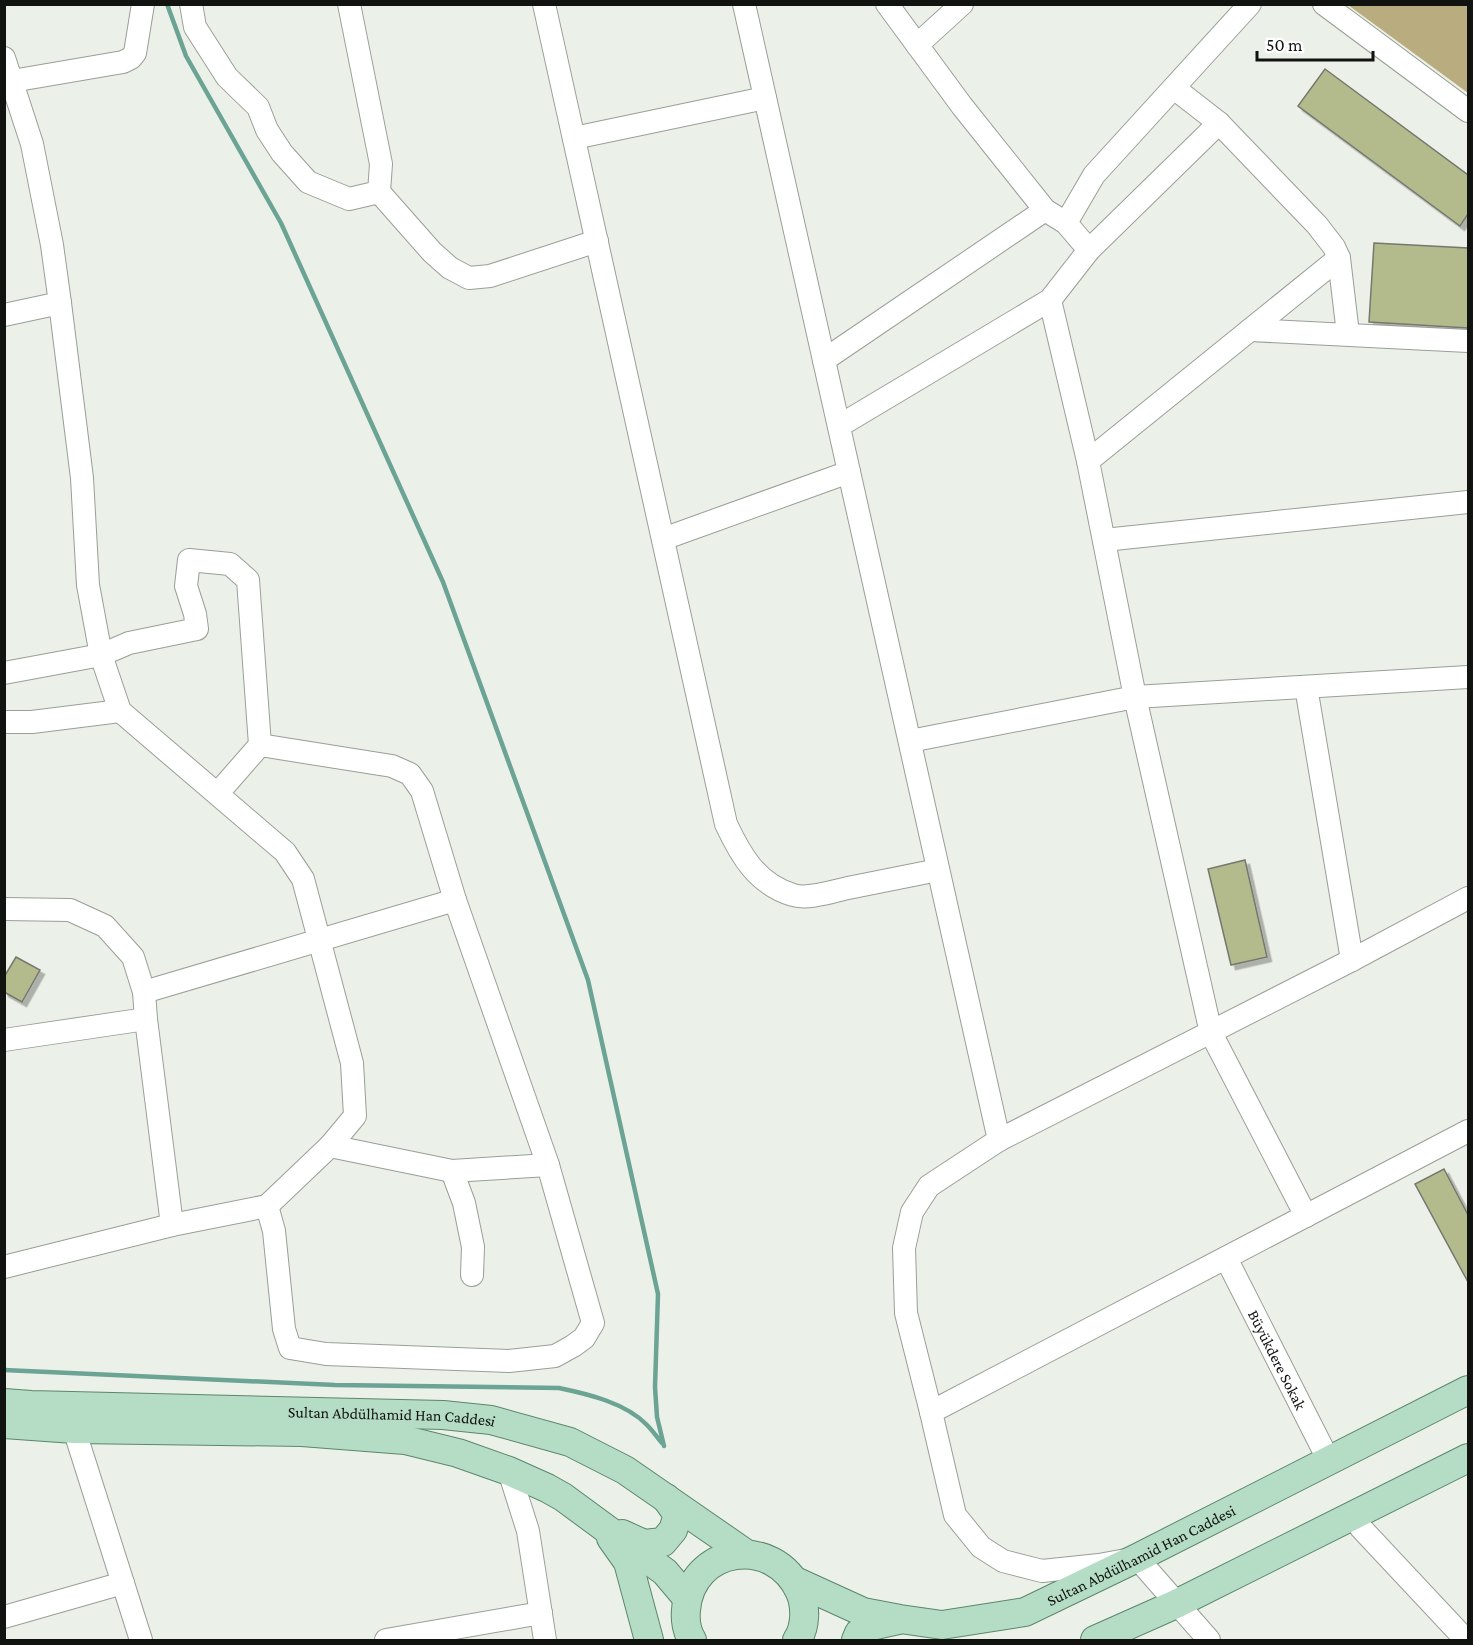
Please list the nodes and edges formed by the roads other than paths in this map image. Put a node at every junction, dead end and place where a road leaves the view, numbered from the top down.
1 (143, 4) edge
2 (191, 4) edge
3 (349, 4) edge
4 (544, 4) edge
5 (744, 4) edge
6 (887, 4) edge
7 (962, 4) edge
8 (1250, 4) edge
9 (1324, 4) edge
10 (917, 45) junction
11 (4, 58) edge
12 (12, 81) junction
13 (1174, 88) junction
14 (765, 98) junction
15 (1468, 111) edge
16 (1219, 123) junction
17 (574, 138) junction
18 (379, 192) junction
19 (1045, 210) junction
20 (1066, 223) junction
21 (597, 241) junction
22 (1089, 250) junction
23 (1339, 258) junction
24 (1050, 300) junction
25 (60, 303) junction
26 (4, 315) edge
27 (1250, 330) junction
28 (1348, 334) junction
29 (1468, 341) edge
30 (824, 360) junction
31 (839, 426) junction
32 (1088, 461) junction
33 (849, 472) junction
34 (1468, 502) edge
35 (663, 539) junction
36 (1104, 540) junction
37 (101, 655) junction
38 (4, 673) edge
39 (1468, 676) edge
40 (1306, 687) junction
41 (1135, 697) junction
42 (120, 711) junction
43 (4, 722) edge
44 (909, 741) junction
45 (260, 746) junction
46 (218, 794) junction
47 (938, 870) junction
48 (1468, 898) edge
49 (455, 900) junction
50 (4, 909) edge
51 (320, 940) junction
52 (1352, 960) junction
53 (144, 992) junction
54 (146, 1019) junction
55 (1211, 1033) junction
56 (4, 1040) edge
57 (1468, 1131) edge
58 (999, 1140) junction
59 (330, 1146) junction
60 (548, 1166) junction
61 (452, 1171) junction
62 (267, 1206) junction
63 (1306, 1216) junction
64 (172, 1226) junction
65 (1226, 1258) junction
66 (4, 1267) edge
67 (472, 1275) dead end
68 (1468, 1390) edge
69 (4, 1402) edge
70 (931, 1412) junction
71 (4, 1424) edge
72 (74, 1429) junction
73 (1468, 1458) edge
74 (1329, 1461) junction
75 (509, 1471) junction
76 (666, 1498) junction
77 (1353, 1516) junction
78 (601, 1525) junction
79 (745, 1554) junction
80 (1137, 1558) junction
81 (795, 1581) junction
82 (123, 1583) junction
83 (686, 1604) junction
84 (1176, 1604) junction
85 (541, 1613) junction
86 (4, 1617) edge
87 (900, 1619) junction
88 (141, 1641) edge
89 (387, 1641) edge
90 (545, 1641) edge
91 (649, 1641) edge
92 (669, 1641) edge
93 (692, 1641) edge
94 (797, 1641) edge
95 (856, 1641) edge
96 (1095, 1641) edge
97 (1209, 1641) edge
98 (1466, 1641) edge

1 - 12 street
2 - 18 street
3 - 18 street
4 - 17 street
5 - 14 street
6 - 10 street
7 - 10 street
8 - 13 street
9 - 15 street
10 - 19 street
11 - 12 street
12 - 25 street
13 - 16 street
13 - 20 street
14 - 17 street
14 - 30 street
16 - 22 street
16 - 23 street
17 - 21 street
18 - 21 street
19 - 20 street
19 - 30 street
20 - 22 street
21 - 35 street
22 - 24 street
23 - 27 street
23 - 28 street
24 - 31 street
24 - 32 street
25 - 26 street
25 - 37 street
27 - 28 street
27 - 32 street
28 - 29 street
30 - 31 street
31 - 33 street
32 - 36 street
33 - 35 street
33 - 44 street
34 - 36 street
35 - 47 street
36 - 41 street
37 - 38 street
37 - 42 street
37 - 45 street
39 - 40 street
40 - 41 street
40 - 52 street
41 - 44 street
41 - 55 street
42 - 43 street
42 - 46 street
44 - 47 street
45 - 46 street
45 - 49 street
46 - 51 street
47 - 58 street
48 - 52 street
49 - 51 street
49 - 60 street
50 - 53 street
51 - 53 street
51 - 59 street
52 - 55 street
53 - 54 street
54 - 56 street
54 - 64 street
55 - 58 street
55 - 63 street
57 - 63 street
58 - 70 street
59 - 61 street
59 - 62 street
60 - 61 street
60 - 62 street
61 - 67 street
62 - 64 street
63 - 65 street
64 - 66 street
65 - 70 street
65 - 74 street, Büyükdere Sokak
68 - 74 main road, Sultan Abdülhamid Han Caddesi
69 - 76 main road, Sultan Abdülhamid Han Caddesi
70 - 80 street
71 - 72 main road, Sultan Abdülhamid Han Caddesi
72 - 75 main road, Sultan Abdülhamid Han Caddesi
72 - 82 street
73 - 77 main road
74 - 80 main road, Sultan Abdülhamid Han Caddesi
75 - 78 main road, Sultan Abdülhamid Han Caddesi
75 - 85 street
76 - 78 main road
76 - 79 main road, Sultan Abdülhamid Han Caddesi
77 - 84 main road
77 - 98 street
78 - 83 main road, Sultan Abdülhamid Han Caddesi
78 - 91 main road
79 - 81 main road, Sultan Abdülhamid Han Caddesi
79 - 83 main road
80 - 84 street
80 - 87 main road, Sultan Abdülhamid Han Caddesi
81 - 87 main road, Sultan Abdülhamid Han Caddesi
81 - 94 main road
82 - 86 street
82 - 88 street
83 - 92 main road
83 - 93 main road
84 - 96 main road
84 - 97 street
85 - 89 street
85 - 90 street
87 - 95 main road

